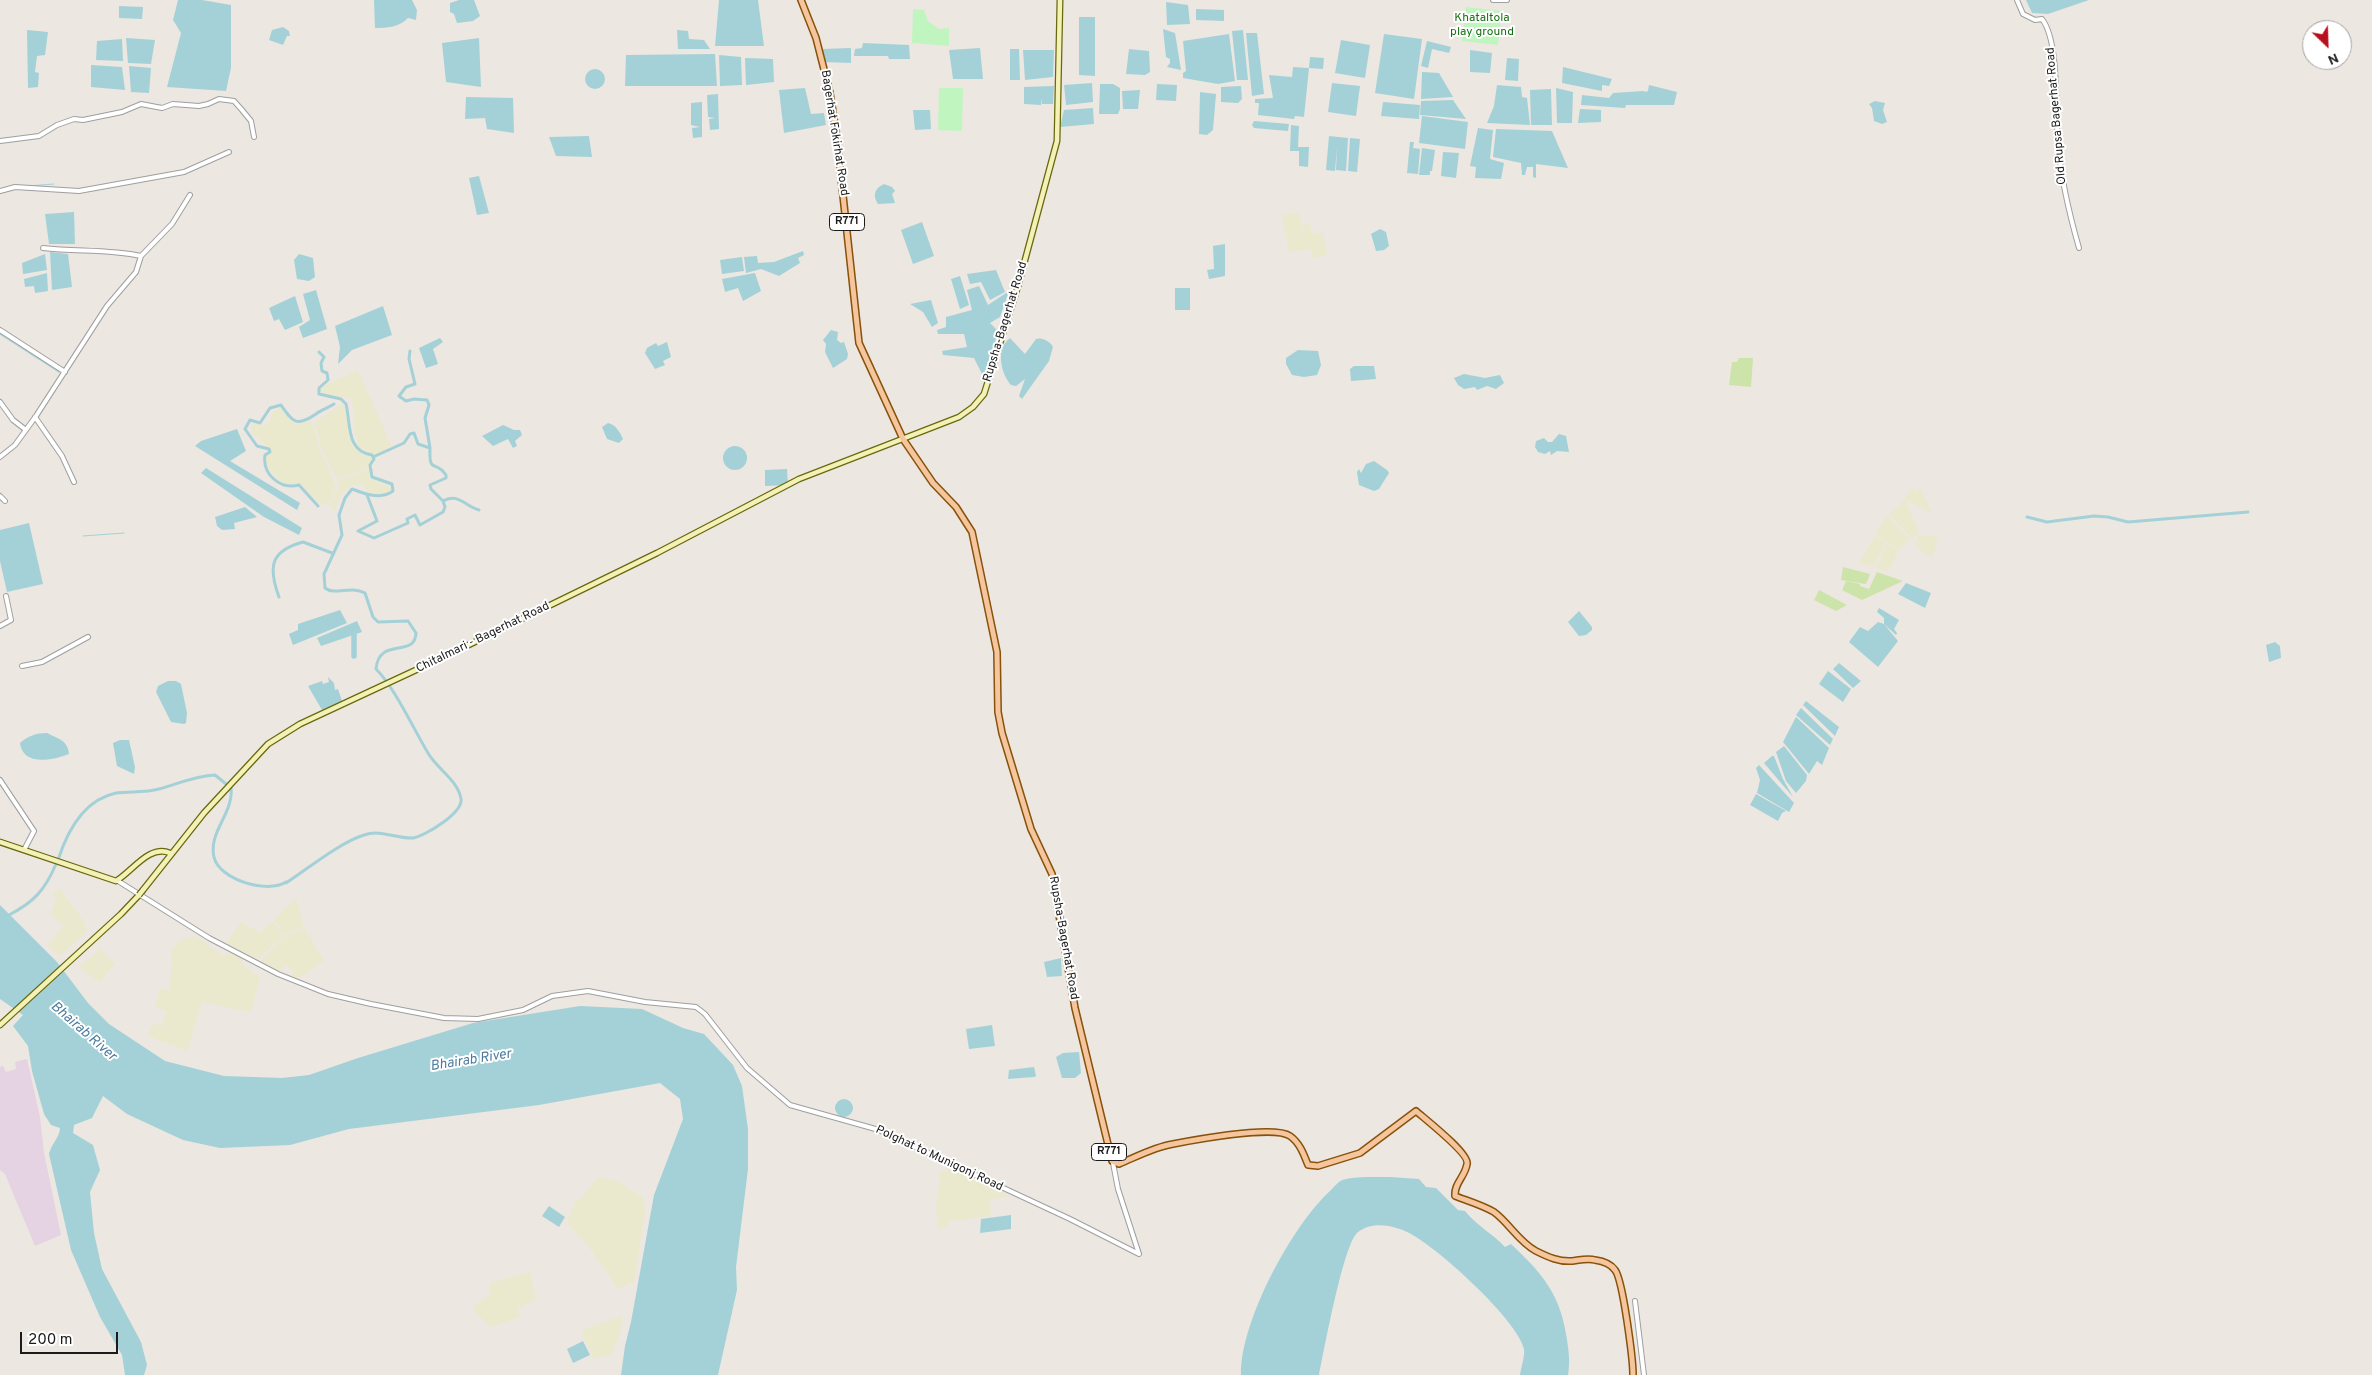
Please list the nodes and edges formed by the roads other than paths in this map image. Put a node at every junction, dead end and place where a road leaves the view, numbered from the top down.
1 (801, 0) edge
2 (1060, 0) edge
3 (1493, 0) edge
4 (1507, 0) edge
5 (2017, 0) edge
6 (254, 137) dead end
7 (0, 141) edge
8 (229, 152) dead end
9 (0, 191) edge
10 (190, 195) dead end
11 (43, 248) dead end
12 (2079, 248) dead end
13 (141, 256) junction
14 (0, 330) edge
15 (65, 372) junction
16 (0, 402) edge
17 (35, 418) junction
18 (26, 430) junction
19 (903, 439) junction
20 (0, 457) edge
21 (74, 482) dead end
22 (0, 496) edge
23 (4, 501) dead end
24 (6, 596) dead end
25 (0, 626) edge
26 (88, 637) dead end
27 (22, 666) dead end
28 (0, 780) edge
29 (0, 842) edge
30 (24, 850) junction
31 (170, 853) junction
32 (118, 881) junction
33 (0, 1025) edge
34 (1113, 1163) junction
35 (1635, 1301) dead end
36 (1632, 1375) edge
37 (1644, 1375) edge

1 - 19 main road, Bagerhat Fokirhat Road / R771
2 - 19 main road, Rupsha-Bagerhat Road
3 - 4 street
5 - 12 street, Old Rupsa Bagerhat Road
6 - 7 street
8 - 9 street
10 - 13 street
11 - 13 street
13 - 15 street
14 - 15 street
15 - 17 street
16 - 18 street
17 - 18 street
17 - 21 street
18 - 20 street
19 - 31 main road, Chitalmari - Bagerhat Road
19 - 34 main road, Rupsha-Bagerhat Road / R771
22 - 23 street
24 - 25 street
26 - 27 street
28 - 30 street
29 - 30 main road
30 - 32 main road
31 - 32 main road
31 - 33 main road, Chitalmari - Bagerhat Road, bridge
32 - 34 street, Polghat to Munigonj Road
34 - 36 main road, R771
35 - 37 street

